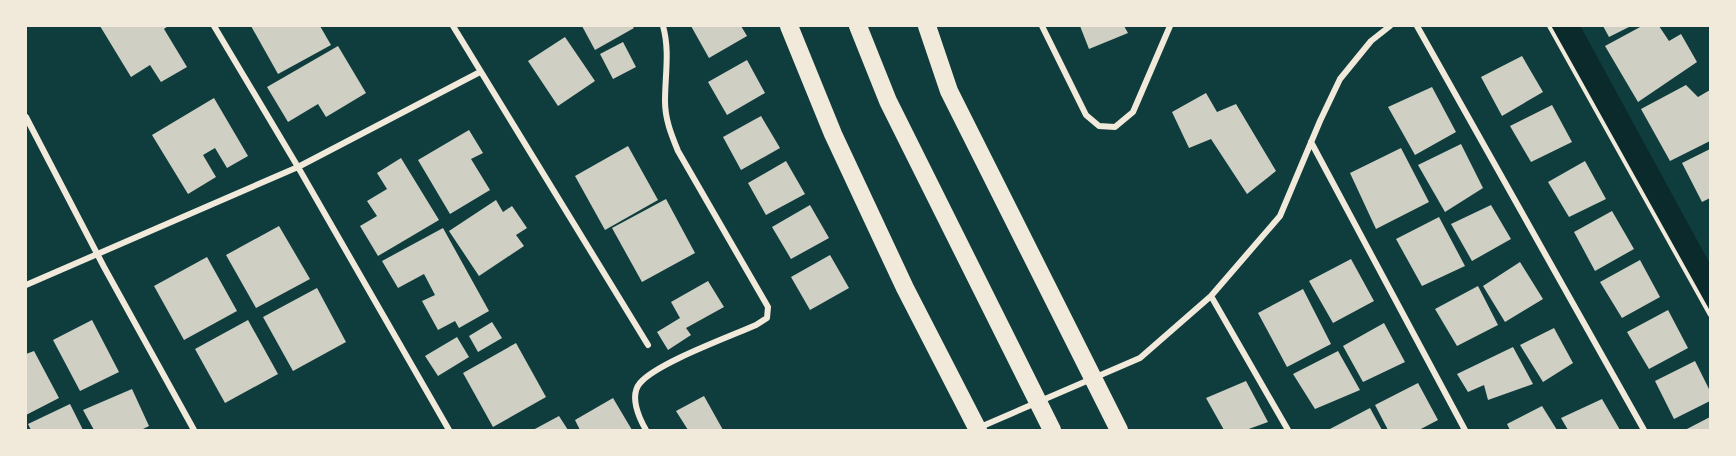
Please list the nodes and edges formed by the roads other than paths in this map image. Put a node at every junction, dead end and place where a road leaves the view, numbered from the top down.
1 (214, 26) edge
2 (453, 26) edge
3 (663, 26) edge
4 (789, 26) edge
5 (858, 26) edge
6 (927, 26) edge
7 (1042, 26) edge
8 (1170, 26) edge
9 (1390, 26) edge
10 (1417, 26) edge
11 (480, 72) junction
12 (26, 117) edge
13 (1311, 142) junction
14 (298, 166) junction
15 (97, 254) junction
16 (26, 285) edge
17 (1211, 296) junction
18 (648, 345) dead end
19 (194, 430) edge
20 (449, 430) edge
21 (646, 430) edge
22 (974, 430) edge
23 (978, 430) edge
24 (1052, 430) edge
25 (1119, 430) edge
26 (1288, 430) edge
27 (1465, 430) edge
28 (1644, 430) edge

1 - 14 street
2 - 11 street
3 - 21 street
4 - 23 highway
5 - 24 highway
6 - 25 highway
7 - 8 street
9 - 13 street
10 - 28 street
11 - 14 street
11 - 18 street
12 - 15 street
13 - 17 street
13 - 27 street
14 - 15 street
14 - 20 street
15 - 16 street
15 - 19 street
17 - 22 street
17 - 26 street

